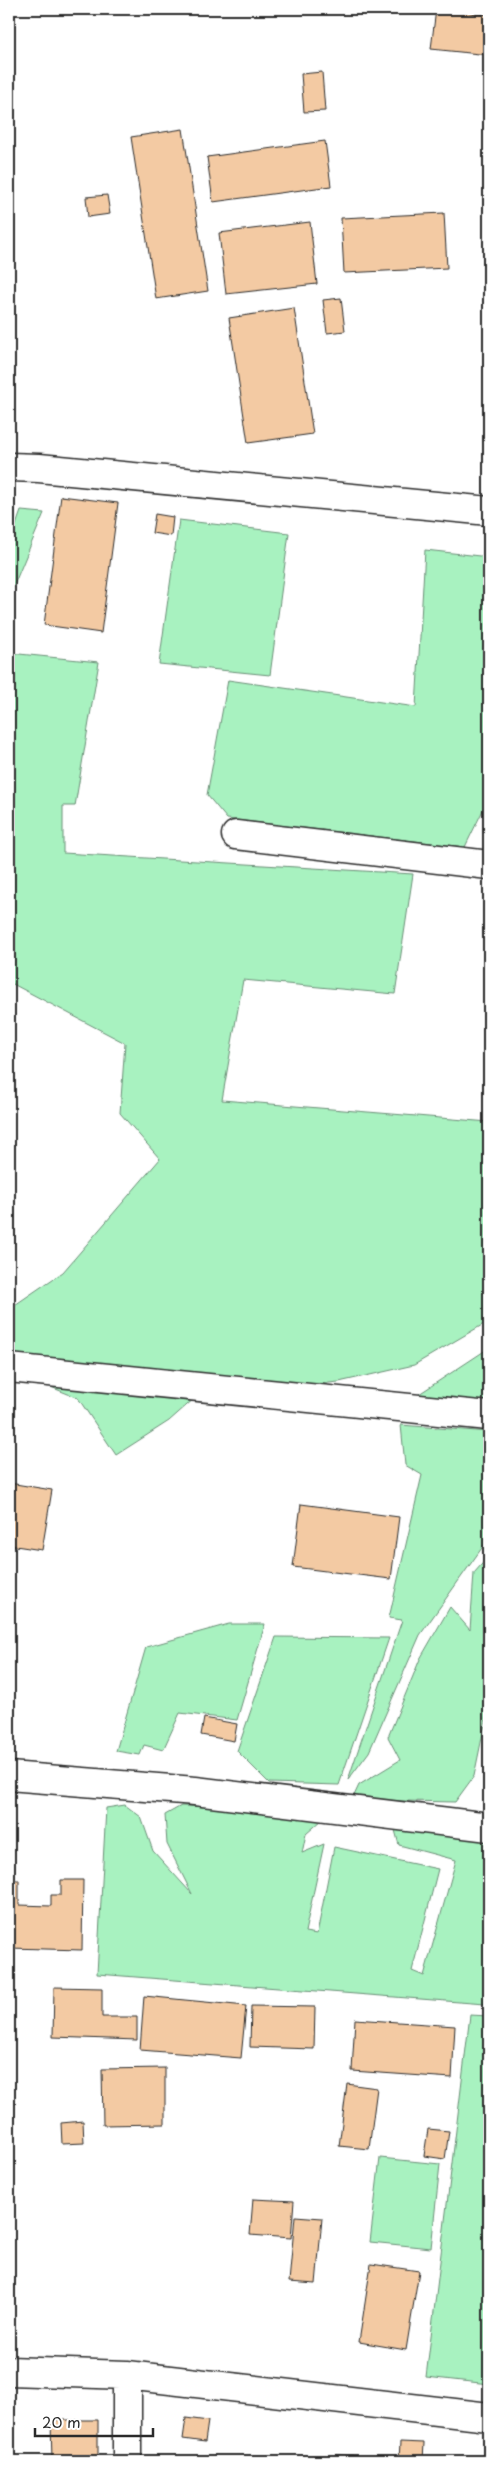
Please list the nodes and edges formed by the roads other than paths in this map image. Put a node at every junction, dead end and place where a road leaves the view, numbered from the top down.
1 (9, 467) edge
2 (489, 511) edge
3 (236, 836) dead end
4 (489, 865) edge
5 (9, 1368) edge
6 (489, 1416) edge
7 (9, 1776) edge
8 (489, 1827) edge
9 (9, 2371) edge
10 (126, 2375) junction
11 (489, 2417) edge
12 (126, 2461) edge

1 - 2 street
3 - 4 street
5 - 6 street
7 - 8 street
9 - 10 street
10 - 11 street
10 - 12 street

